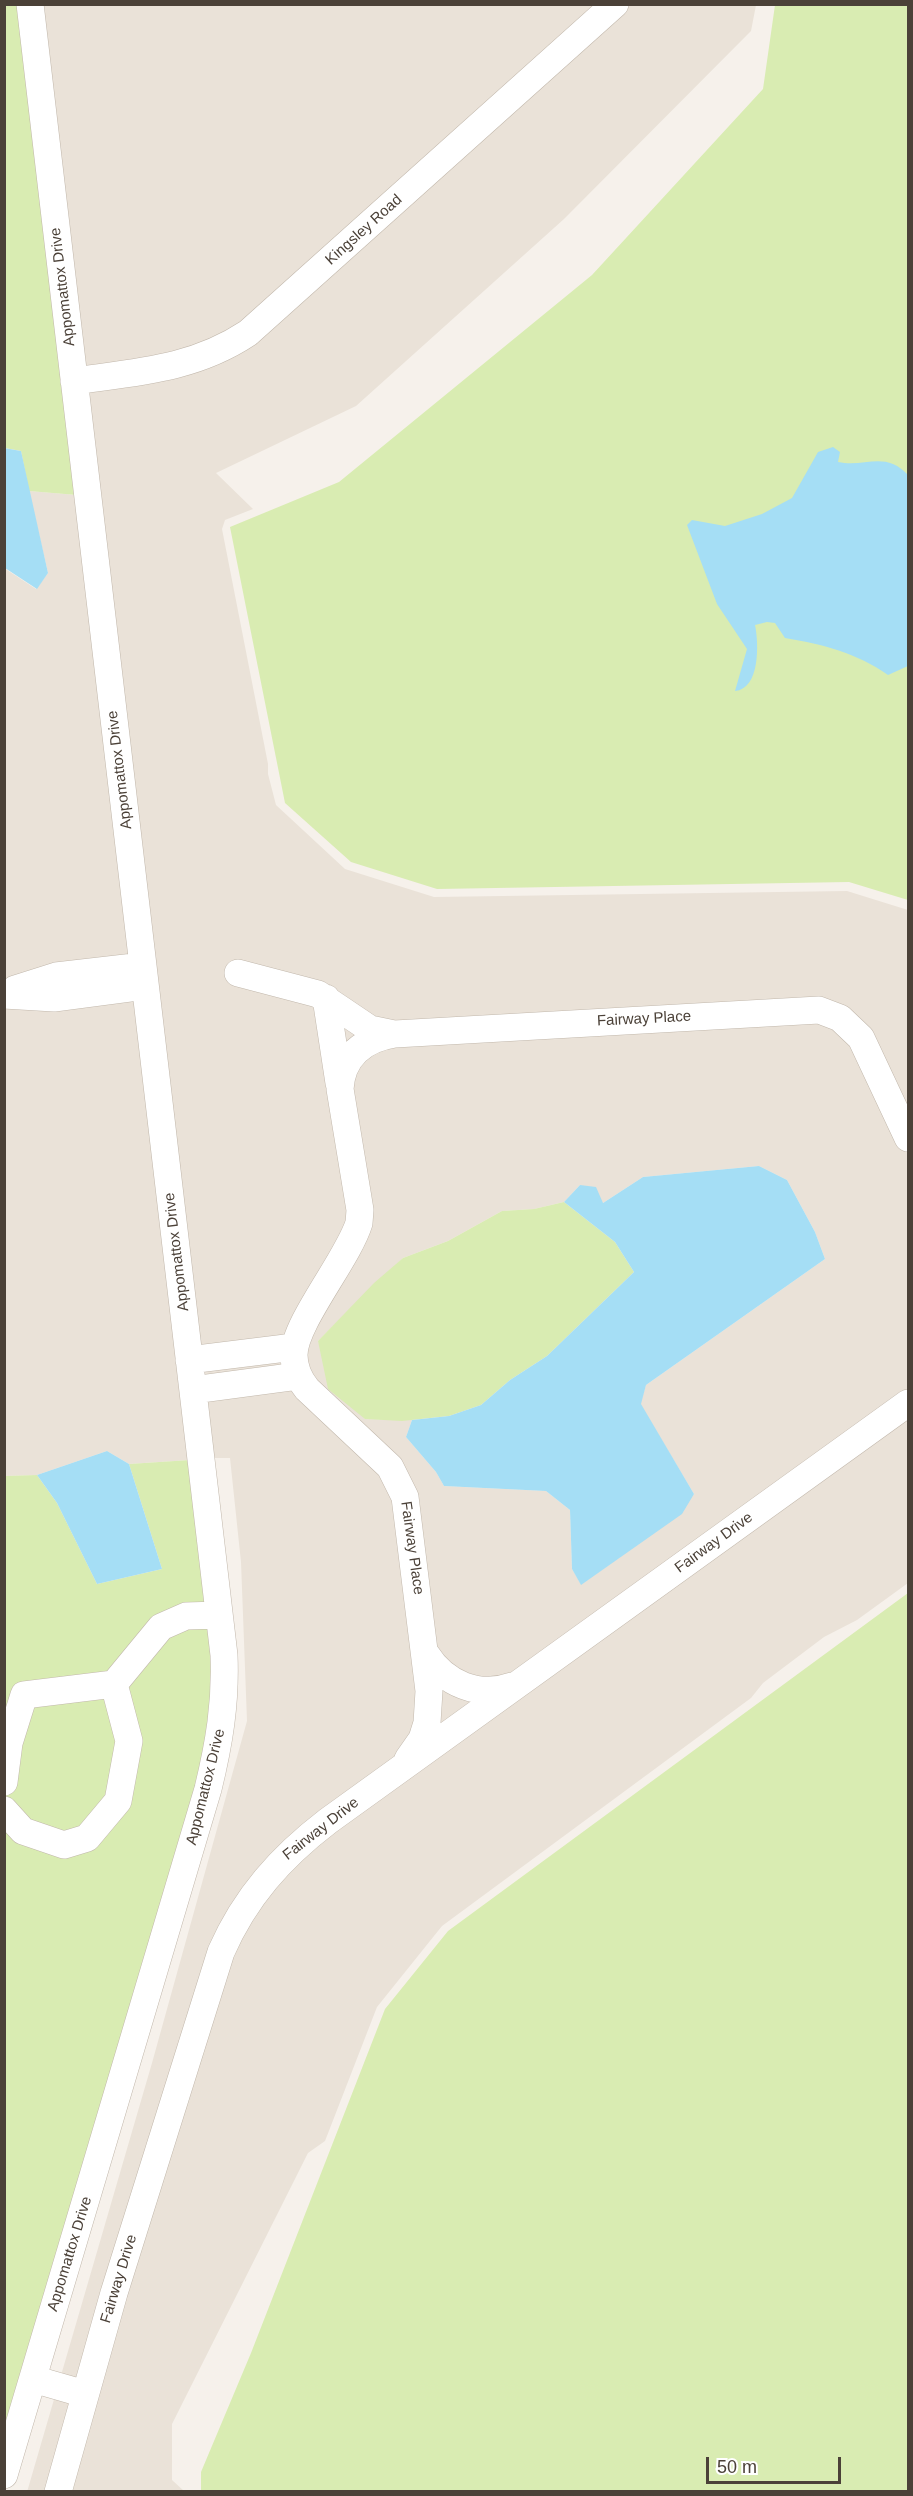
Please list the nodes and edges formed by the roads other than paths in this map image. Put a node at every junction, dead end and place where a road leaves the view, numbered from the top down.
1 (30, 4) edge
2 (615, 4) edge
3 (74, 381) junction
4 (238, 973) dead end
5 (144, 976) junction
6 (4, 994) edge
7 (326, 998) junction
8 (395, 1034) junction
9 (879, 1077) junction
10 (340, 1089) junction
11 (909, 1112) edge
12 (909, 1138) edge
13 (294, 1347) junction
14 (189, 1360) junction
15 (298, 1376) junction
16 (193, 1390) junction
17 (909, 1403) edge
18 (219, 1615) junction
19 (426, 1654) junction
20 (114, 1684) junction
21 (519, 1684) junction
22 (398, 1771) junction
23 (4, 1782) edge
24 (4, 1810) edge
25 (33, 2379) junction
26 (85, 2394) junction
27 (4, 2475) edge
28 (58, 2492) edge

1 - 3 street, Appomattox Drive
2 - 3 street, Kingsley Road
3 - 5 street, Appomattox Drive
4 - 7 street
5 - 6 street
5 - 14 street, Appomattox Drive
7 - 8 street
7 - 10 street, Fairway Place
8 - 9 street, Fairway Place
8 - 10 street, Fairway Place
9 - 11 street
9 - 12 street, Fairway Place
10 - 13 street, Fairway Place
13 - 14 street
13 - 15 street
14 - 16 street, Appomattox Drive
15 - 16 street
15 - 19 street, Fairway Place
16 - 18 street, Appomattox Drive
17 - 21 street, Fairway Drive
18 - 20 street
18 - 25 street, Appomattox Drive
19 - 21 street
19 - 22 street, Fairway Place
20 - 23 street
20 - 24 street
21 - 22 street, Fairway Drive
22 - 26 street, Fairway Drive
25 - 26 street
25 - 27 street, Appomattox Drive
26 - 28 street, Fairway Drive

